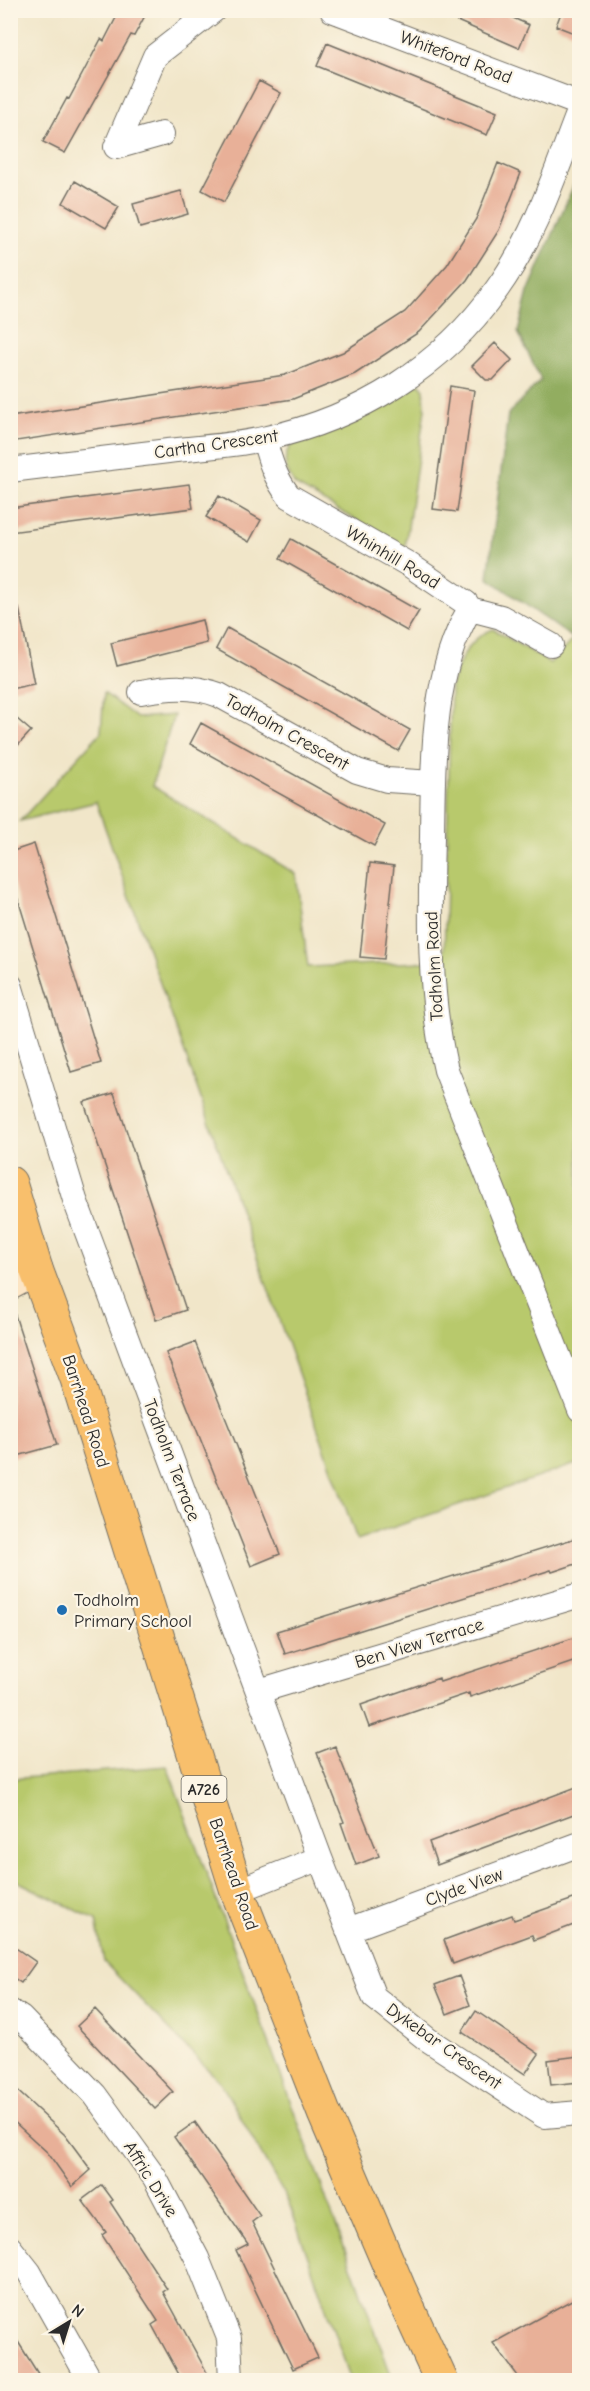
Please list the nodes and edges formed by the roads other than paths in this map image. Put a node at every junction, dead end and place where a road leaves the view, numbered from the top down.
1 (214, 10) edge
2 (332, 10) edge
3 (579, 106) edge
4 (162, 134) dead end
5 (264, 439) junction
6 (10, 470) edge
7 (470, 609) junction
8 (551, 645) dead end
9 (141, 692) dead end
10 (433, 783) junction
11 (10, 985) edge
12 (10, 1183) edge
13 (23, 1276) edge
14 (579, 1410) edge
15 (579, 1595) edge
16 (259, 1691) junction
17 (579, 1844) edge
18 (320, 1858) junction
19 (237, 1891) junction
20 (348, 1930) junction
21 (10, 2011) edge
22 (579, 2113) edge
23 (10, 2248) edge
24 (90, 2380) edge
25 (231, 2380) edge
26 (441, 2380) edge

1 - 4 street
2 - 3 street, Whiteford Road
3 - 5 street, Cartha Crescent
5 - 6 street, Cartha Crescent
5 - 7 street, Whinhill Road
7 - 8 street, Whinhill Road
7 - 10 street, Todholm Road
9 - 10 street, Todholm Crescent
10 - 14 street, Todholm Road
11 - 16 street, Todholm Terrace
12 - 13 main road, Barrhead Road / A726
13 - 19 main road, Barrhead Road / A726
15 - 16 street, Ben View Terrace
16 - 18 street, Todholm Terrace
17 - 20 street, Clyde View
18 - 19 street
18 - 20 street, Todholm Terrace
19 - 26 main road, Barrhead Road / A726
20 - 22 street, Dykebar Crescent
21 - 25 street, Affric Drive
23 - 24 street

